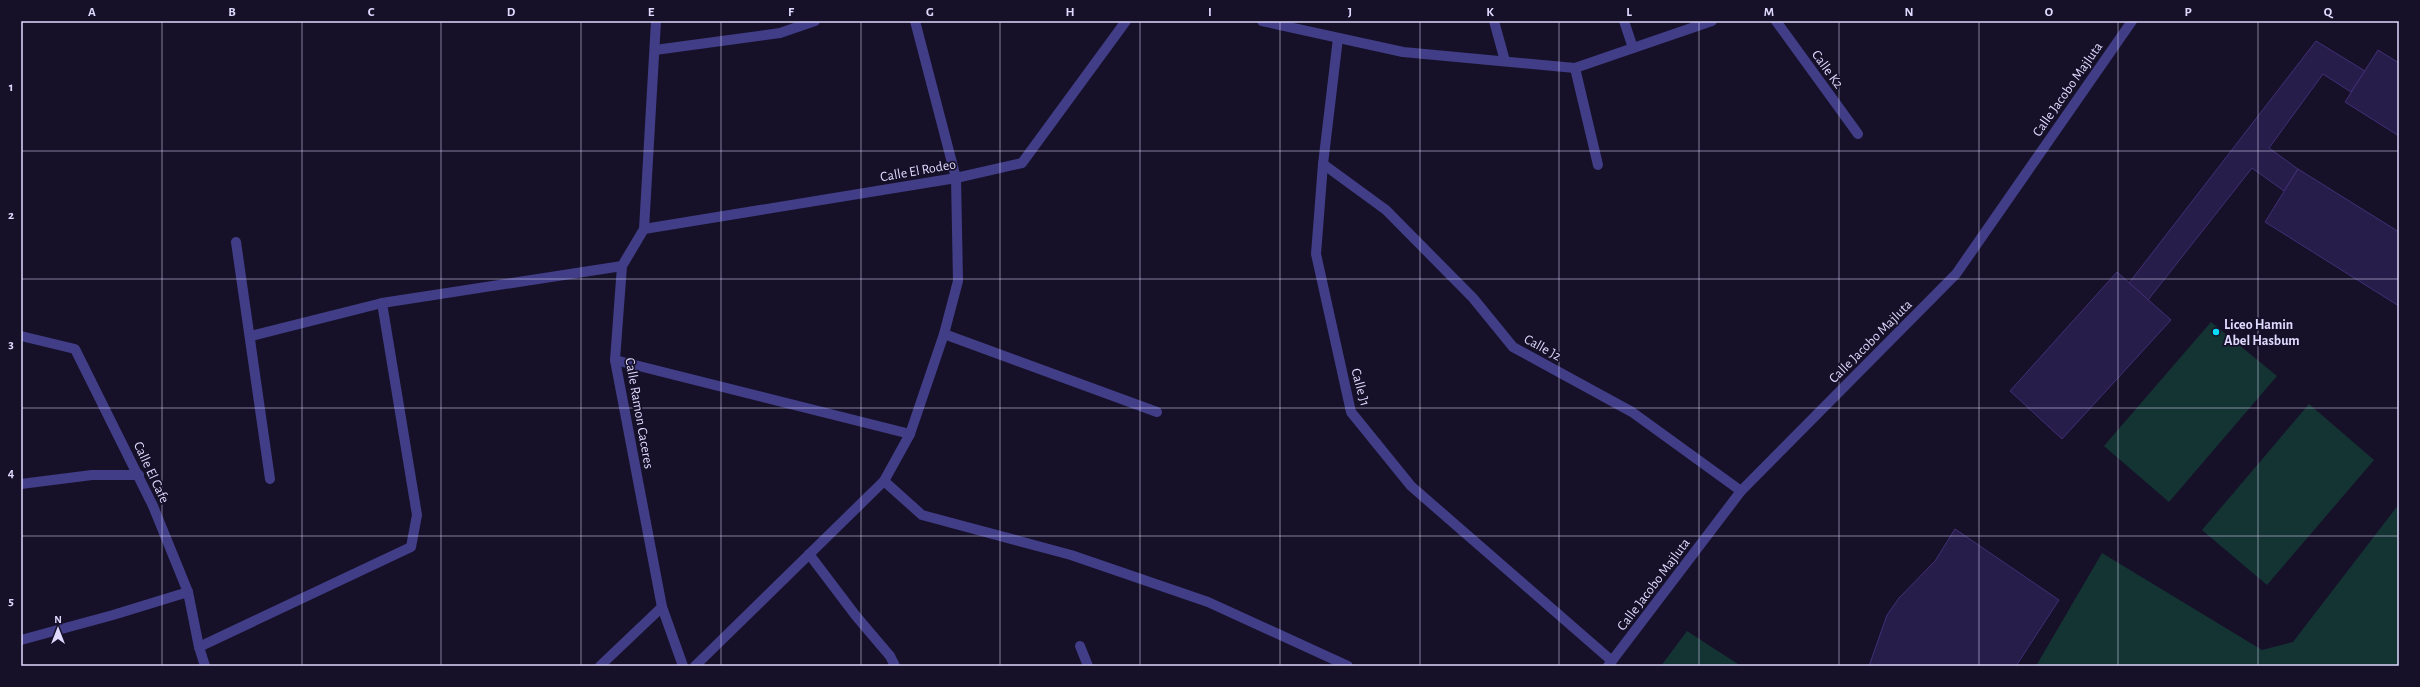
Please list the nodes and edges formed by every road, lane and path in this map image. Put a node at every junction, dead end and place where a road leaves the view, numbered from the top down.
1 (656, 21) edge
2 (815, 21) edge
3 (915, 21) edge
4 (1126, 21) edge
5 (1262, 21) edge
6 (1494, 21) edge
7 (1624, 21) edge
8 (1712, 21) edge
9 (1776, 21) edge
10 (2132, 21) edge
11 (1338, 38) junction
12 (1633, 48) junction
13 (655, 50) junction
14 (1506, 61) junction
15 (1575, 68) junction
16 (1858, 134) dead end
17 (1323, 164) junction
18 (1598, 165) dead end
19 (956, 178) junction
20 (644, 229) junction
21 (236, 242) dead end
22 (622, 266) junction
23 (382, 303) junction
24 (944, 334) junction
25 (21, 336) edge
26 (251, 336) junction
27 (615, 360) junction
28 (1157, 412) dead end
29 (910, 434) junction
30 (139, 475) junction
31 (270, 478) dead end
32 (884, 481) junction
33 (21, 484) edge
34 (1741, 491) junction
35 (809, 554) junction
36 (188, 592) junction
37 (662, 607) junction
38 (21, 640) edge
39 (1080, 646) dead end
40 (199, 647) junction
41 (1610, 663) edge
42 (205, 666) edge
43 (600, 666) edge
44 (684, 666) edge
45 (694, 666) edge
46 (895, 666) edge
47 (1088, 666) edge
48 (1348, 666) edge

1 - 13 street, Calle Ramon Caceres
2 - 13 street
3 - 19 street
4 - 19 street, Calle El Rodeo
5 - 11 street
6 - 14 street
7 - 12 street
8 - 12 street
9 - 16 street, Calle K2
10 - 34 street, Calle Jacobo Majluta
11 - 14 street
11 - 17 street, Calle J1
12 - 15 street
13 - 20 street, Calle Ramon Caceres
14 - 15 street
15 - 18 street
17 - 34 street, Calle J2
17 - 41 street, Calle J1
19 - 20 street, Calle El Rodeo
19 - 24 street
20 - 22 street, Calle Ramon Caceres
21 - 26 street
22 - 23 street
22 - 27 street, Calle Ramon Caceres
23 - 26 street
23 - 40 street
24 - 28 street
24 - 29 street
25 - 30 street, Calle El Cafe
26 - 31 street
27 - 29 street
27 - 37 street, Calle Ramon Caceres
29 - 32 street
30 - 33 street
30 - 36 street, Calle El Cafe
32 - 35 street
32 - 48 street
34 - 41 street, Calle Jacobo Majluta
35 - 45 street
35 - 46 street
36 - 38 street
36 - 40 street, Calle El Cafe
37 - 43 street
37 - 44 street, Calle Ramon Caceres
39 - 47 street
40 - 42 street, Calle El Cafe

